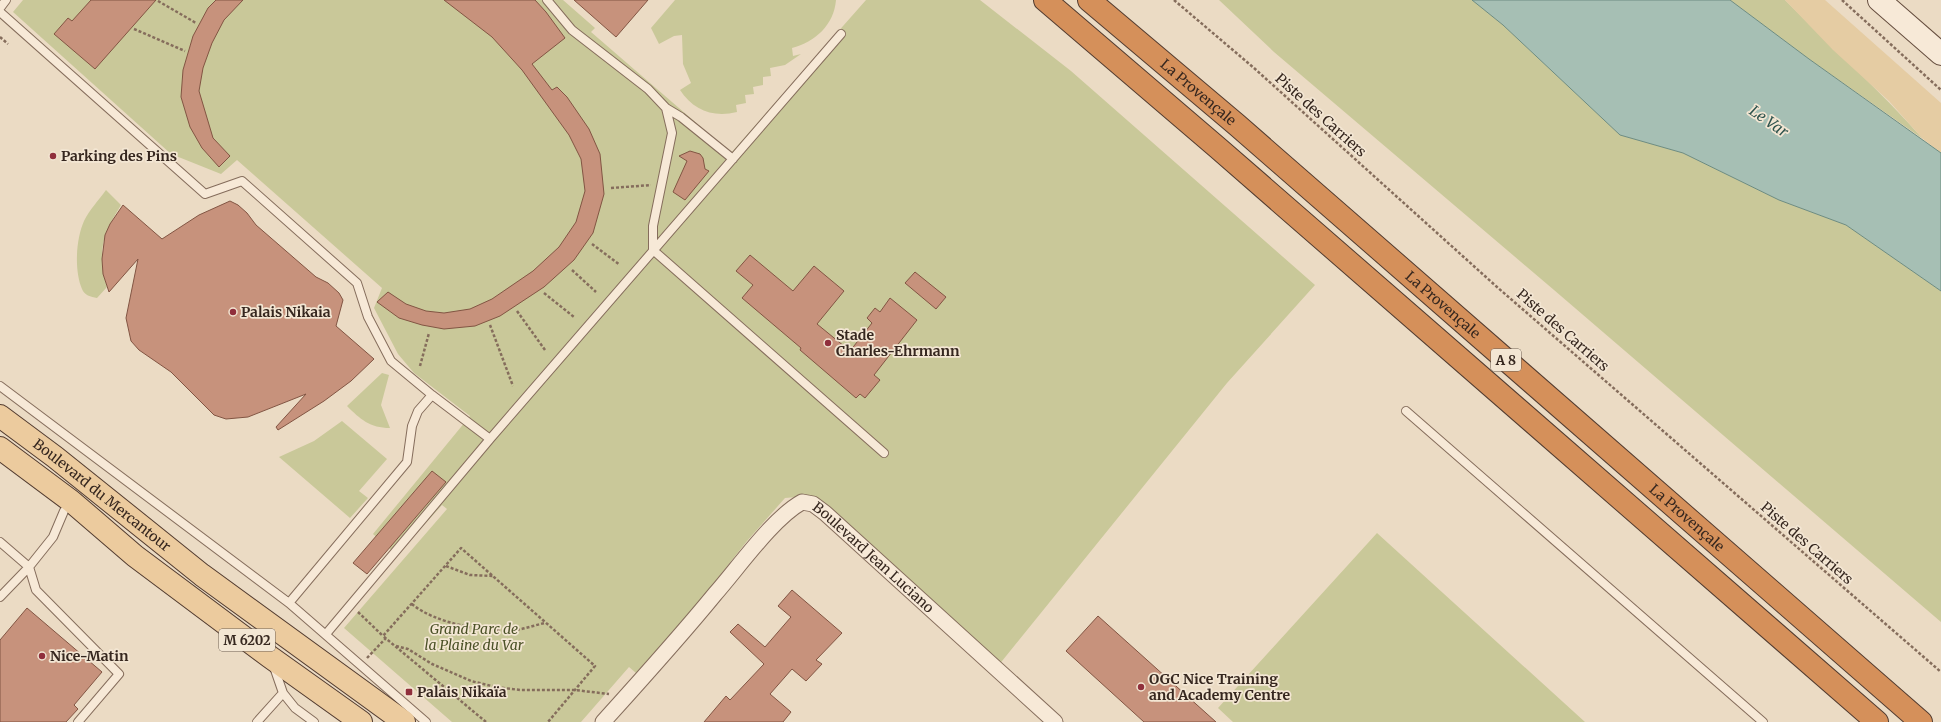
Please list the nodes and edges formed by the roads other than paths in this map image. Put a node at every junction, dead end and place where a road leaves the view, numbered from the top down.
1 (6, 0) edge
2 (547, 0) edge
3 (1045, 0) edge
4 (1089, 0) edge
5 (1879, 0) edge
6 (0, 8) edge
7 (0, 12) edge
8 (841, 34) dead end
9 (1941, 54) edge
10 (666, 108) junction
11 (733, 159) junction
12 (653, 250) junction
13 (0, 386) edge
14 (432, 395) junction
15 (1406, 410) dead end
16 (0, 416) edge
17 (0, 435) edge
18 (490, 439) junction
19 (0, 448) edge
20 (884, 453) dead end
21 (0, 463) edge
22 (64, 511) junction
23 (0, 542) edge
24 (136, 556) junction
25 (29, 567) junction
26 (202, 575) junction
27 (0, 597) edge
28 (289, 603) junction
29 (326, 634) junction
30 (270, 657) junction
31 (283, 693) junction
32 (78, 722) edge
33 (256, 722) edge
34 (314, 722) edge
35 (361, 722) edge
36 (404, 722) edge
37 (426, 722) edge
38 (603, 722) edge
39 (1056, 722) edge
40 (1763, 722) edge
41 (1877, 722) edge
42 (1921, 722) edge

1 - 6 lane
2 - 10 lane
3 - 41 highway, La Provençale / A 8
4 - 42 highway, La Provençale / A 8
5 - 9 main road
7 - 14 lane
8 - 11 lane
10 - 11 lane
10 - 12 lane
11 - 12 lane
12 - 18 lane
12 - 20 lane
13 - 28 lane
14 - 18 lane
14 - 28 lane
15 - 40 lane
16 - 26 main road, Boulevard du Mercantour / M 6202
17 - 26 main road, Boulevard du Mercantour / M 6202
18 - 29 lane
19 - 24 main road, Boulevard du Mercantour / M 6202
21 - 22 main road, Boulevard du Mercantour / M 6202
22 - 24 main road, Boulevard du Mercantour / M 6202
22 - 25 lane
23 - 25 lane
24 - 30 main road, Boulevard du Mercantour / M 6202
25 - 27 lane
25 - 32 lane
26 - 36 main road, Boulevard du Mercantour / M 6202
28 - 29 lane
29 - 37 lane
30 - 31 lane
30 - 35 main road, Boulevard du Mercantour / M 6202
31 - 33 lane
31 - 34 lane
38 - 39 street, Boulevard Jean Luciano

